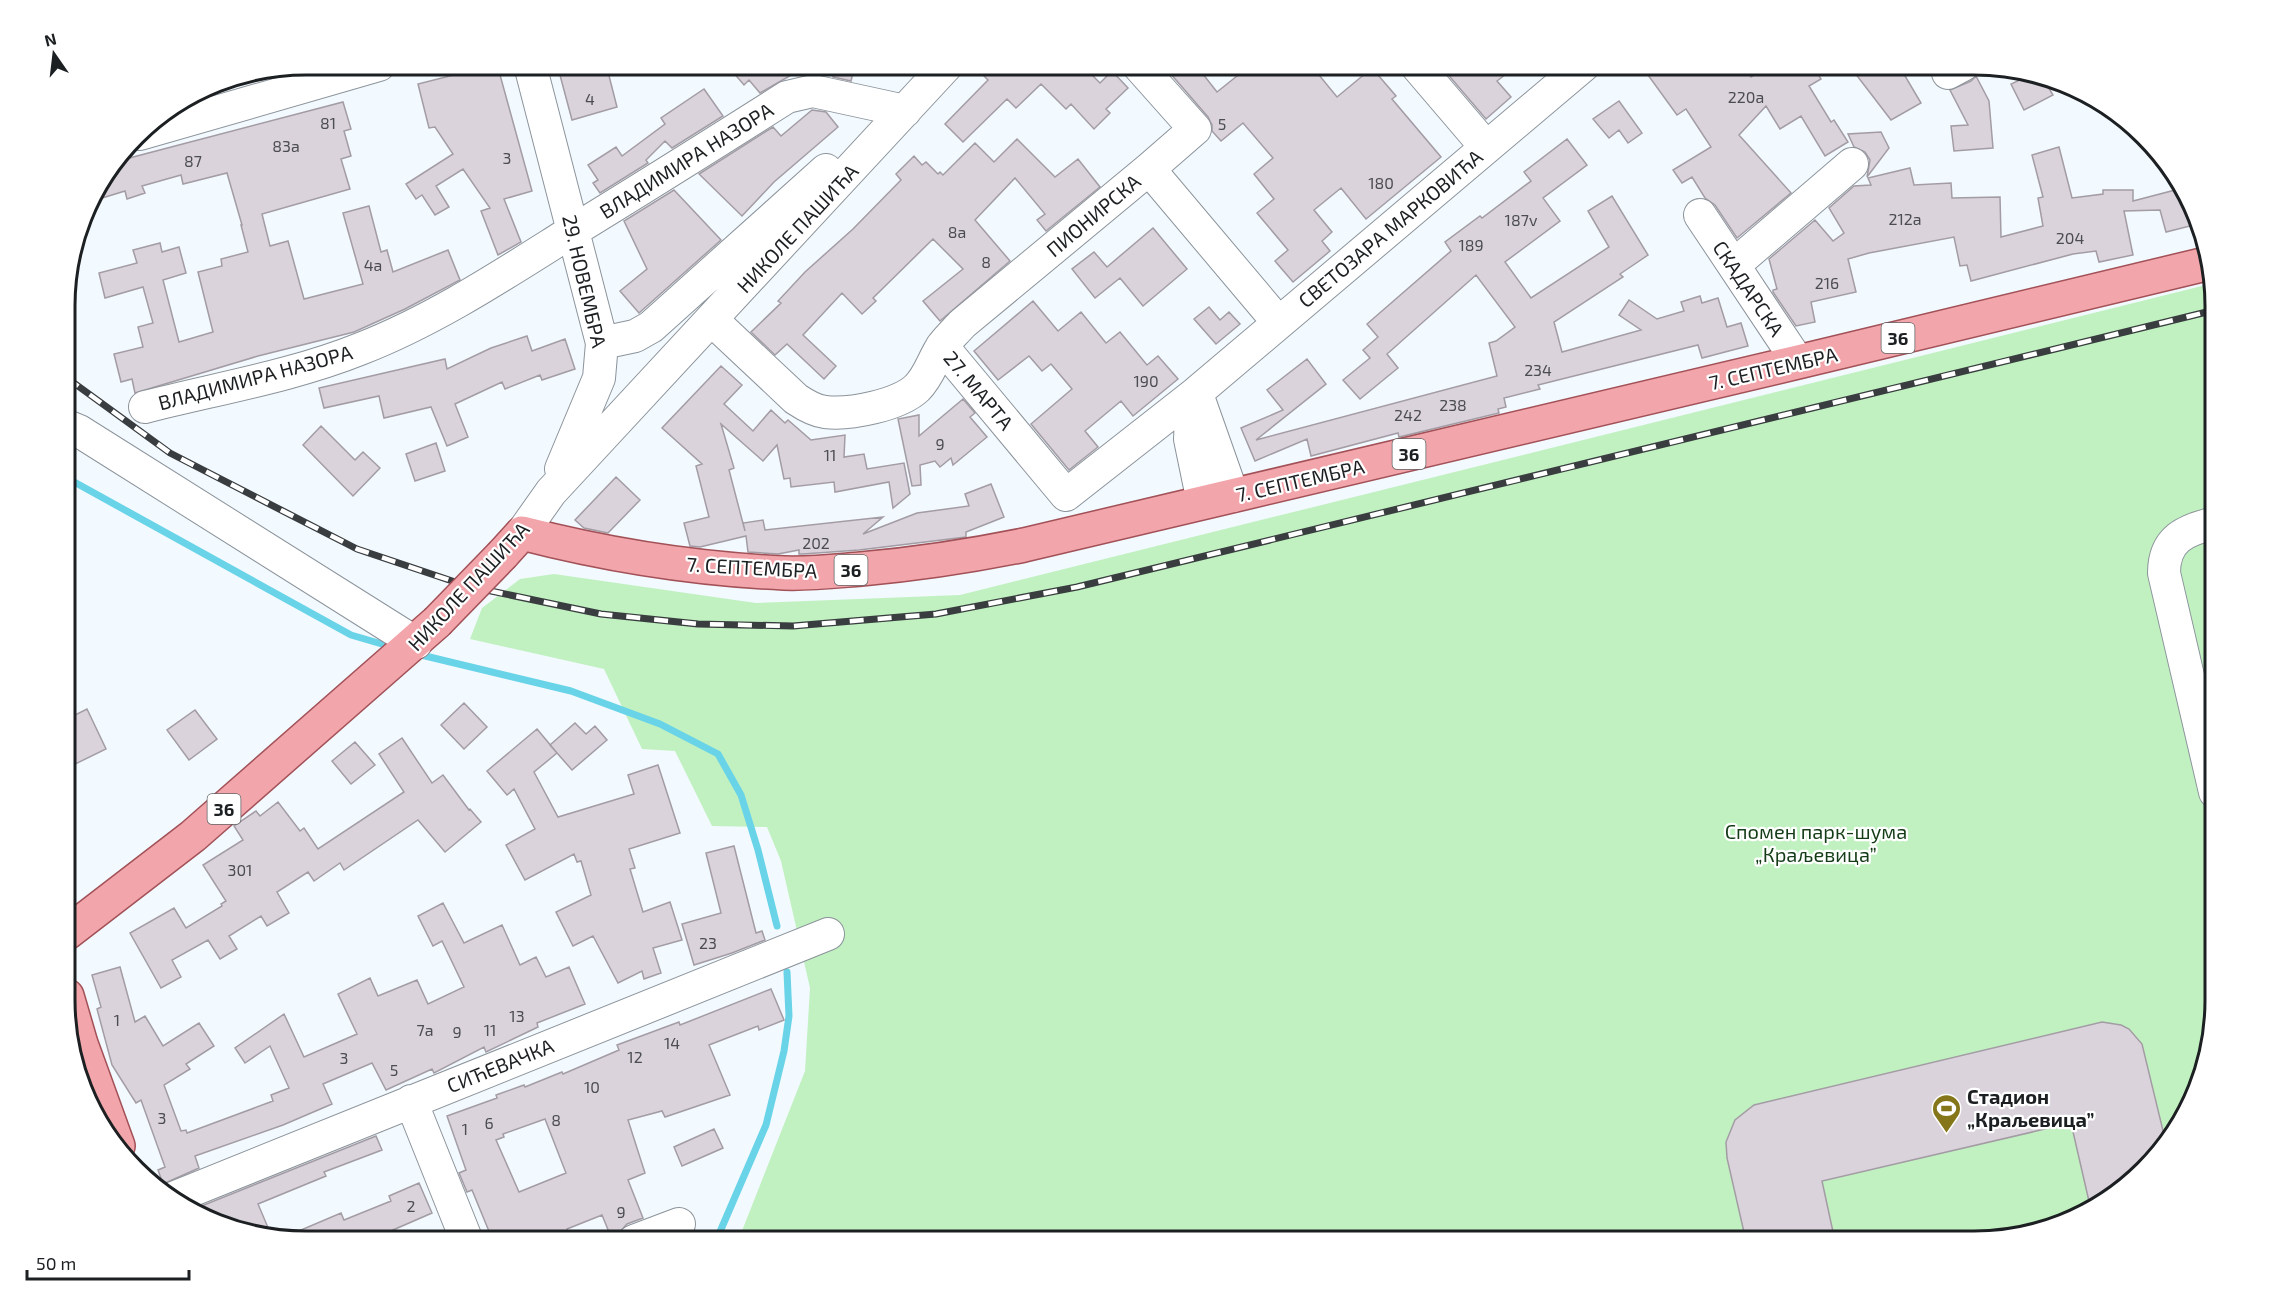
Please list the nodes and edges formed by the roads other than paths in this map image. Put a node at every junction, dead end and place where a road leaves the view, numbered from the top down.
1 (314, 75) edge
2 (533, 75) edge
3 (937, 75) edge
4 (1148, 75) edge
5 (1425, 75) edge
6 (1571, 75) edge
7 (279, 81) edge
8 (905, 111) junction
9 (162, 126) edge
10 (877, 142) junction
11 (1486, 147) junction
12 (1852, 165) dead end
13 (1149, 169) junction
14 (1700, 214) dead end
15 (574, 231) junction
16 (1734, 265) junction
17 (2202, 265) edge
18 (712, 320) junction
19 (1278, 322) junction
20 (602, 343) junction
21 (942, 346) junction
22 (1798, 362) junction
23 (1196, 393) junction
24 (144, 407) dead end
25 (75, 430) edge
26 (551, 492) junction
27 (1066, 495) joint
28 (1218, 499) junction
29 (2205, 525) edge
30 (512, 544) junction
31 (416, 642) junction
32 (2205, 743) edge
33 (75, 927) edge
34 (828, 934) dead end
35 (77, 1027) edge
36 (411, 1101) junction
37 (108, 1118) edge
38 (182, 1194) edge
39 (679, 1224) dead end
40 (463, 1231) edge
41 (660, 1231) edge

1 - 7 street
2 - 15 street, 29. НОВЕМБРА
3 - 8 street, НИКОЛЕ ПАШИЋА
4 - 13 street
5 - 11 street
6 - 11 street, СВЕТОЗАРА МАРКОВИЋА
7 - 9 street
8 - 10 street, НИКОЛЕ ПАШИЋА
8 - 15 street, ВЛАДИМИРА НАЗОРА
10 - 18 street, НИКОЛЕ ПАШИЋА
10 - 20 street, НИКОЛЕ ПАШИЋА
11 - 19 street, СВЕТОЗАРА МАРКОВИЋА
12 - 16 street
13 - 19 street, ПИОНИРСКА
13 - 21 street, ПИОНИРСКА
14 - 16 street, СКАДАРСКА
15 - 20 street, 29. НОВЕМБРА
15 - 24 street, ВЛАДИМИРА НАЗОРА
16 - 22 street, СКАДАРСКА
17 - 22 main road, 7. СЕПТЕМБРА / 36
18 - 21 street, 27. МАРТА
18 - 26 street, НИКОЛЕ ПАШИЋА
19 - 23 street, СВЕТОЗАРА МАРКОВИЋА
20 - 26 street, 29. НОВЕМБРА
21 - 27 street, 27. МАРТА
22 - 28 main road, 7. СЕПТЕМБРА / 36
23 - 27 street, СВЕТОЗАРА МАРКОВИЋА
23 - 28 street
25 - 31 street
26 - 30 street, НИКОЛЕ ПАШИЋА
28 - 30 main road, 7. СЕПТЕМБРА / 36
29 - 32 street
30 - 31 main road, НИКОЛЕ ПАШИЋА / 36, bridge
31 - 33 main road, НИКОЛЕ ПАШИЋА / 36
34 - 36 street, СИЋЕВАЧКА
35 - 37 main road
36 - 38 street, СИЋЕВАЧКА
36 - 40 street
39 - 41 street

